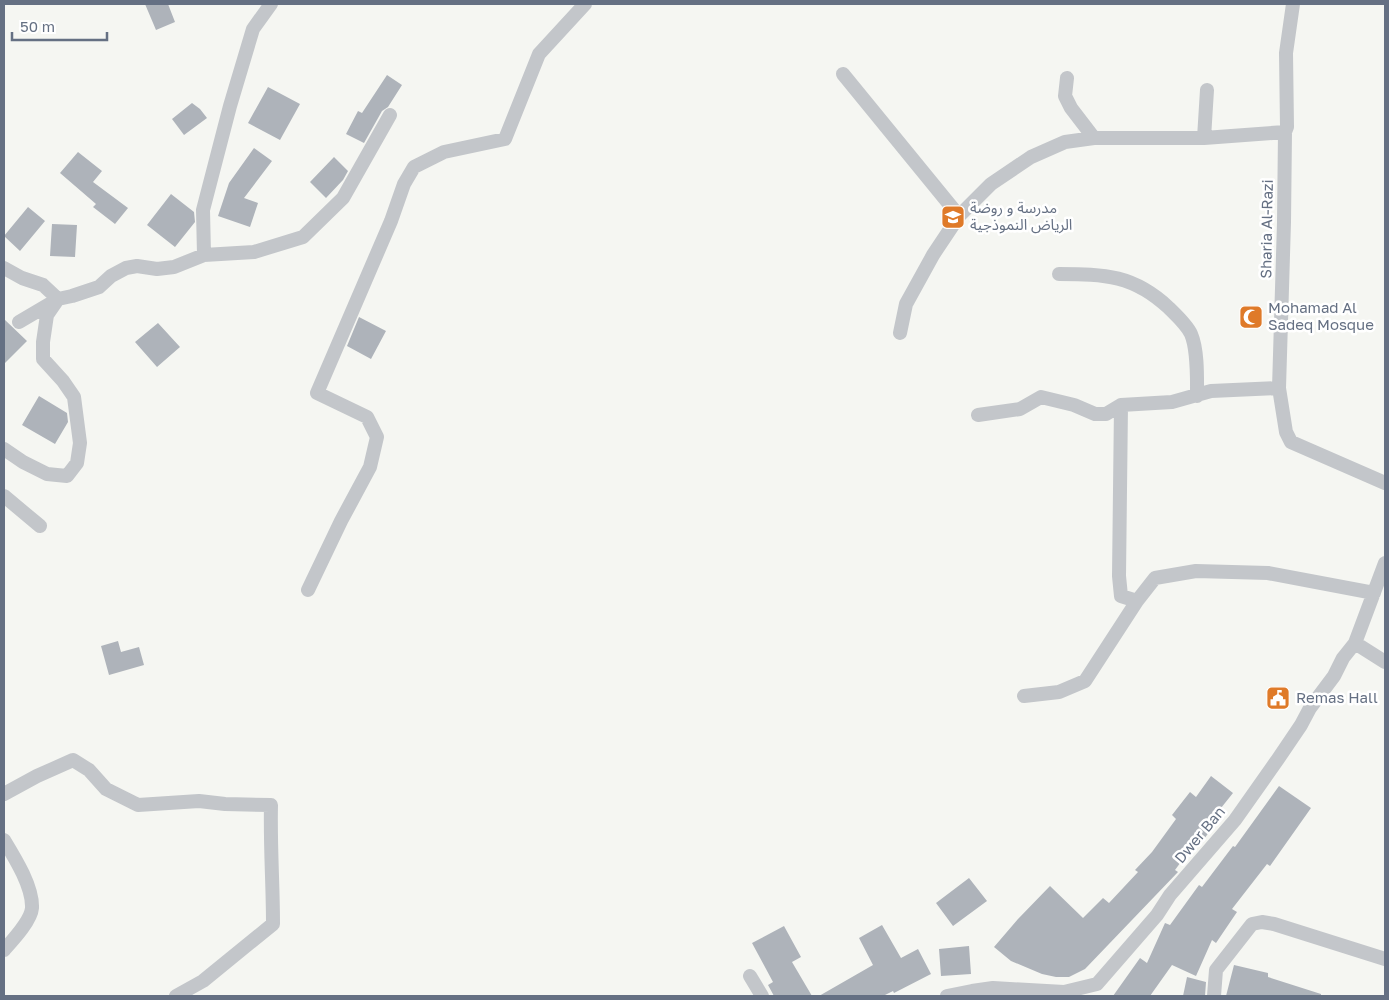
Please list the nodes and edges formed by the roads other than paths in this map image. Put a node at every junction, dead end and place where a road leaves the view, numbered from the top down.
1 (271, 4) edge
2 (585, 4) edge
3 (1293, 4) edge
4 (843, 74) dead end
5 (1067, 78) dead end
6 (1207, 90) dead end
7 (390, 115) dead end
8 (1285, 132) junction
9 (1094, 138) junction
10 (1204, 138) junction
11 (959, 216) junction
12 (204, 255) junction
13 (4, 268) edge
14 (1059, 274) dead end
15 (58, 298) junction
16 (20, 322) dead end
17 (900, 333) dead end
18 (1279, 388) junction
19 (1197, 396) junction
20 (1121, 405) junction
21 (978, 416) dead end
22 (4, 448) edge
23 (1385, 483) edge
24 (4, 496) edge
25 (40, 526) dead end
26 (1385, 564) edge
27 (308, 590) dead end
28 (1374, 593) junction
29 (1138, 602) junction
30 (1355, 642) junction
31 (1385, 662) edge
32 (1024, 696) dead end
33 (4, 794) edge
34 (4, 840) edge
35 (4, 950) edge
36 (1385, 959) edge
37 (750, 976) dead end
38 (1096, 990) edge
39 (176, 996) edge
40 (762, 996) edge
41 (947, 996) edge
42 (1214, 996) edge

1 - 12 street
2 - 27 street
3 - 8 street, Sharia Al-Razi
4 - 11 street
5 - 9 street
6 - 10 street
7 - 12 street
8 - 10 street
8 - 18 street, Sharia Al-Razi
9 - 10 street
9 - 11 street
11 - 17 street
12 - 15 street
13 - 15 street
14 - 19 street
15 - 16 street
15 - 22 street
18 - 19 street
18 - 23 street, Sharia Al-Razi
19 - 20 street
20 - 21 street
20 - 29 street
24 - 25 street
26 - 28 street, Dwer Ban
28 - 29 street
28 - 30 street, Dwer Ban
29 - 32 street
30 - 31 street
30 - 38 street, Dwer Ban
33 - 39 street
34 - 35 street
36 - 42 street
37 - 40 street
38 - 41 street, Dwer Ban

